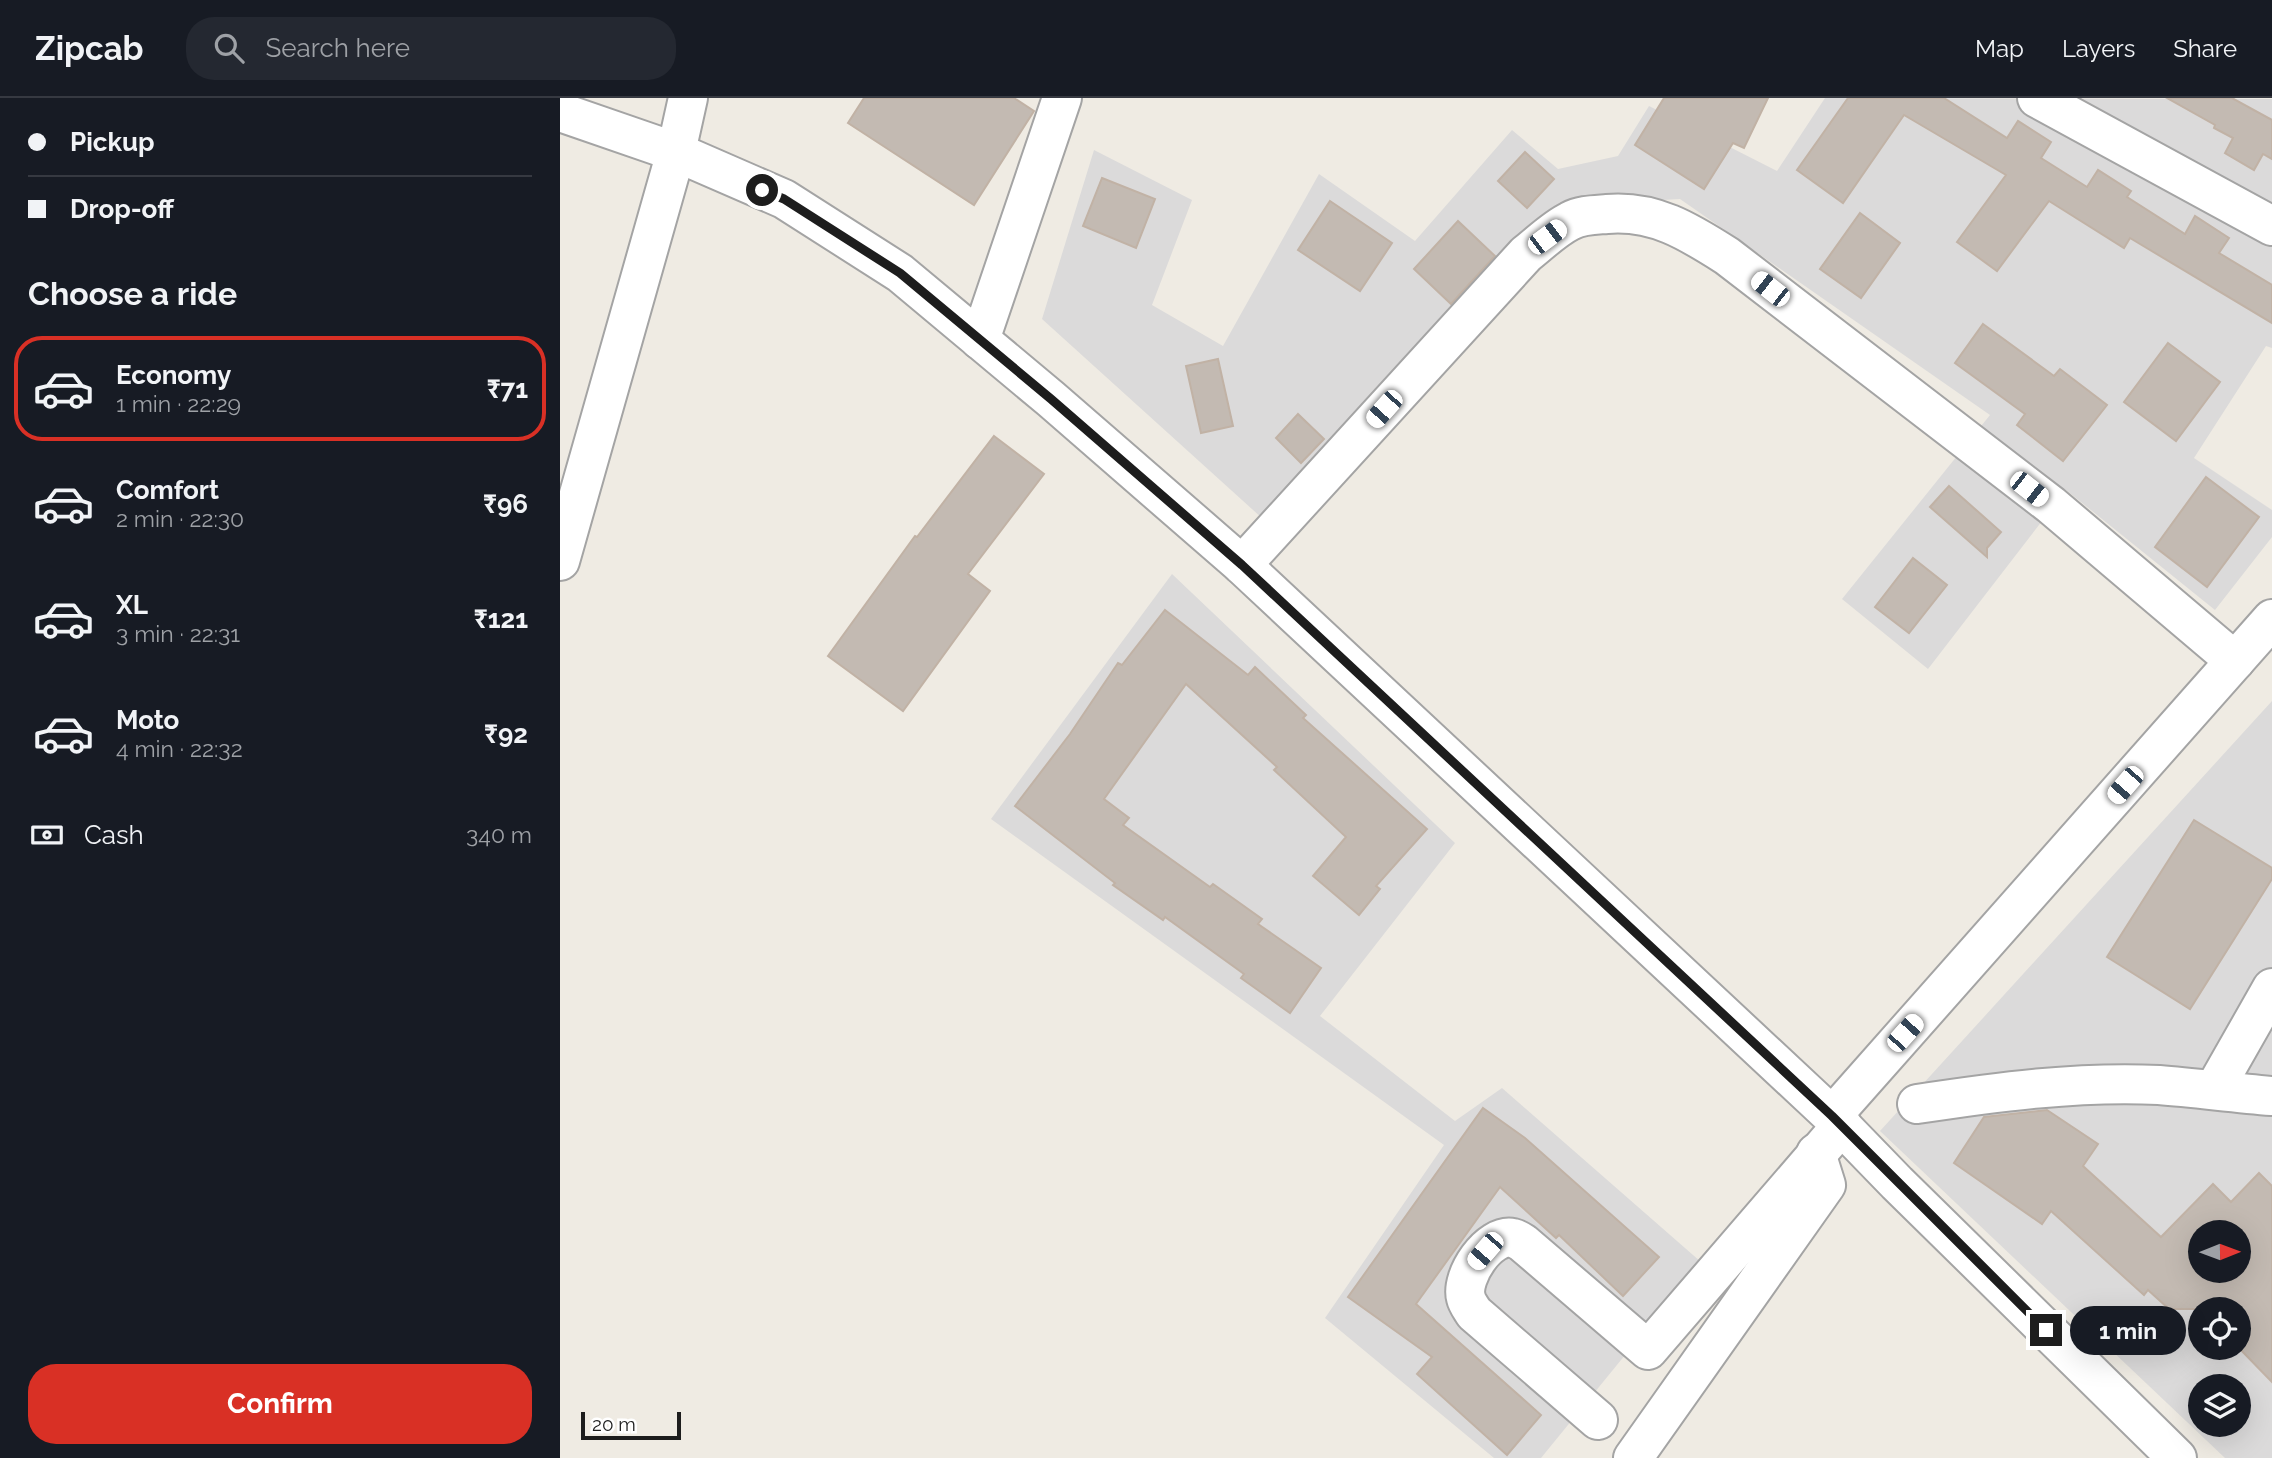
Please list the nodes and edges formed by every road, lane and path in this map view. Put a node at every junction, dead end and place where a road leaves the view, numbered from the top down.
1 (688, 98) edge
2 (1062, 98) edge
3 (2037, 98) edge
4 (560, 112) edge
5 (676, 152) junction
6 (2272, 226) edge
7 (980, 340) junction
8 (560, 561) edge
9 (1242, 565) junction
10 (2272, 619) edge
11 (2235, 661) junction
12 (2272, 988) edge
13 (2214, 1090) junction
14 (2272, 1096) edge
15 (1917, 1104) dead end
16 (1837, 1120) junction
17 (1816, 1153) junction
18 (1598, 1420) dead end
19 (1633, 1458) edge
20 (2177, 1458) edge

1 - 5 street
2 - 7 street
3 - 6 street
4 - 5 street
5 - 7 street
5 - 8 street
7 - 9 street
9 - 11 street
9 - 16 street
10 - 11 street
11 - 16 street
12 - 13 street
13 - 14 street
13 - 15 street
16 - 17 street
16 - 20 street
17 - 18 street
17 - 19 street

